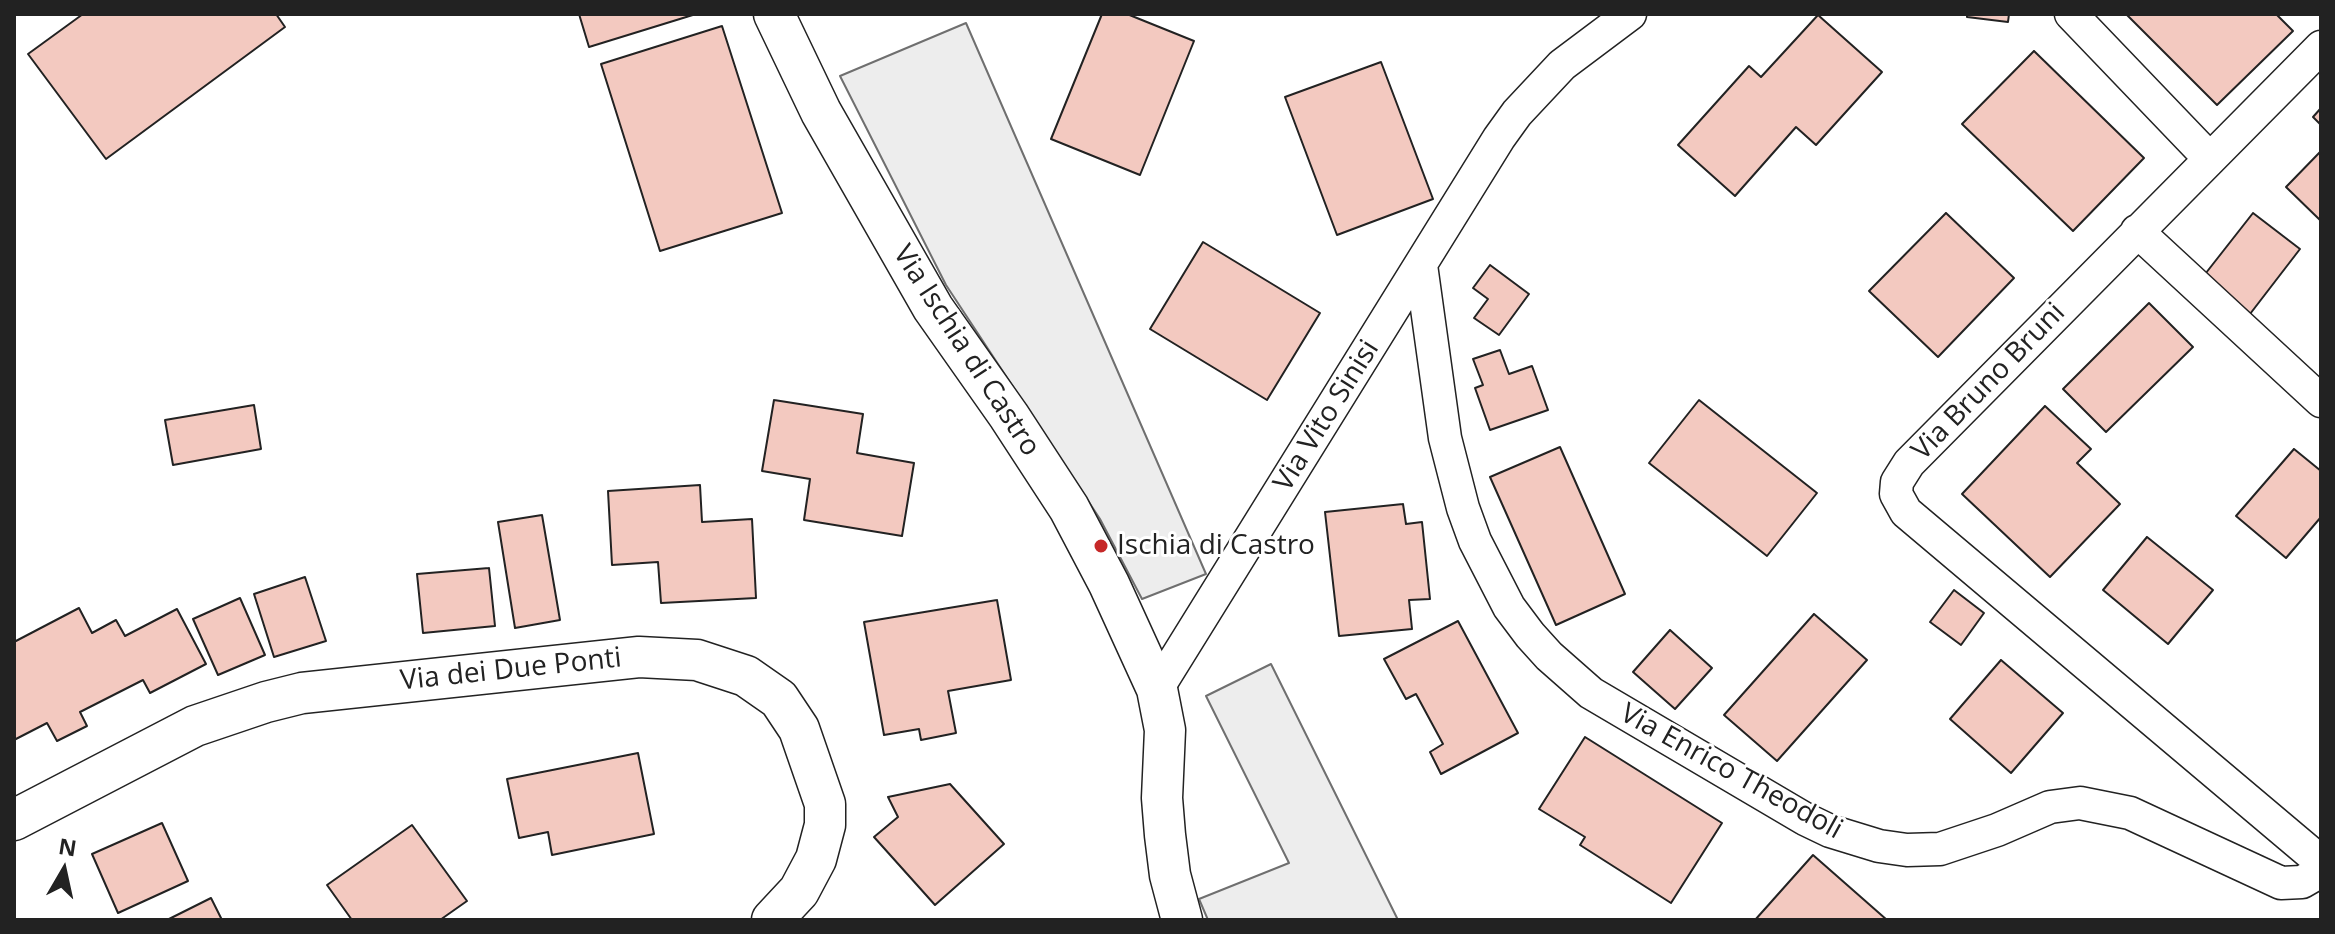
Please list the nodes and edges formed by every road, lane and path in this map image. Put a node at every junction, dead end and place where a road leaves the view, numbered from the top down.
1 (774, 14) edge
2 (1630, 14) edge
3 (2071, 14) edge
4 (2321, 47) edge
5 (2210, 159) junction
6 (2137, 231) junction
7 (1421, 265) junction
8 (2321, 401) edge
9 (1157, 689) junction
10 (14, 820) edge
11 (2321, 862) edge
12 (2321, 871) edge
13 (772, 920) edge
14 (1182, 920) edge

1 - 9 street, Via Ischia di Castro
2 - 7 street, Via Vito Sinisi
3 - 5 street
4 - 5 street, Via Bruno Bruni
5 - 6 street, Via Bruno Bruni
6 - 8 street
6 - 11 street, Via Bruno Bruni
7 - 9 street, Via Vito Sinisi
7 - 12 street, Via Enrico Theodoli
9 - 14 street
10 - 13 street, Via dei Due Ponti

